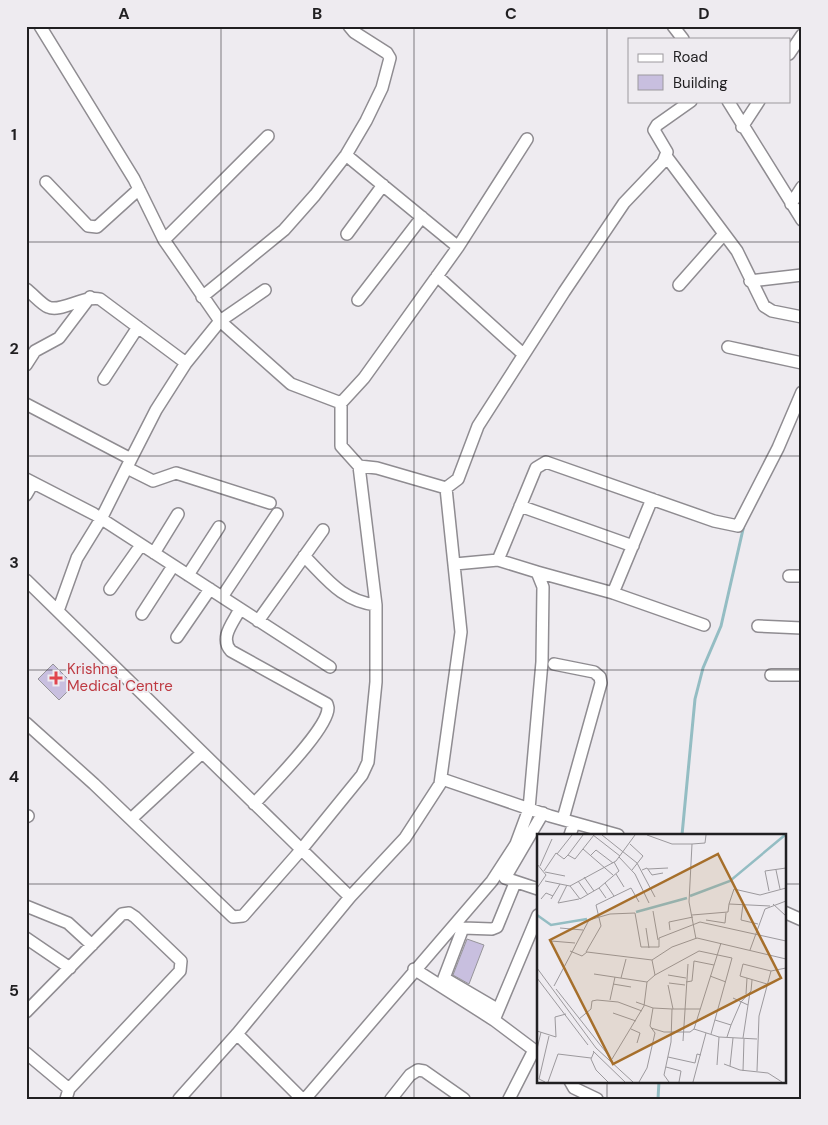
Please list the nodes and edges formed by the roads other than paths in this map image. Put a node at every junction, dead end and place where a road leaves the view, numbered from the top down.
1 (40, 26) edge
2 (349, 26) edge
3 (673, 26) edge
4 (802, 35) edge
5 (683, 38) edge
6 (790, 53) edge
7 (691, 102) edge
8 (729, 102) edge
9 (758, 102) edge
10 (742, 127) junction
11 (268, 136) dead end
12 (527, 139) dead end
13 (346, 155) junction
14 (666, 156) junction
15 (46, 182) dead end
16 (383, 185) junction
17 (802, 187) edge
18 (139, 189) junction
19 (791, 204) junction
20 (422, 217) junction
21 (802, 220) edge
22 (347, 234) dead end
23 (724, 234) junction
24 (164, 240) junction
25 (458, 248) junction
26 (802, 275) edge
27 (437, 276) junction
28 (750, 281) junction
29 (679, 285) dead end
30 (26, 289) edge
31 (265, 290) dead end
32 (90, 297) junction
33 (202, 297) junction
34 (358, 300) dead end
35 (802, 317) edge
36 (220, 321) junction
37 (138, 327) junction
38 (728, 347) dead end
39 (523, 354) junction
40 (186, 363) junction
41 (802, 364) edge
42 (26, 365) edge
43 (104, 379) dead end
44 (802, 392) edge
45 (341, 403) junction
46 (26, 404) edge
47 (129, 463) junction
48 (359, 466) junction
49 (30, 481) edge
50 (446, 488) junction
51 (26, 495) edge
52 (652, 499) junction
53 (270, 503) dead end
54 (520, 506) junction
55 (178, 514) dead end
56 (277, 514) dead end
57 (101, 518) junction
58 (219, 527) dead end
59 (323, 530) dead end
60 (141, 545) junction
61 (633, 546) junction
62 (154, 553) junction
63 (304, 556) junction
64 (498, 560) junction
65 (454, 564) junction
66 (173, 566) junction
67 (537, 572) junction
68 (188, 576) junction
69 (789, 576) dead end
70 (802, 576) edge
71 (26, 580) edge
72 (110, 589) dead end
73 (210, 589) junction
74 (613, 593) junction
75 (222, 597) junction
76 (376, 605) junction
77 (240, 609) junction
78 (58, 611) junction
79 (142, 614) dead end
80 (258, 620) junction
81 (704, 625) dead end
82 (758, 626) dead end
83 (802, 628) edge
84 (177, 637) dead end
85 (554, 664) dead end
86 (330, 668) dead end
87 (771, 675) dead end
88 (802, 676) edge
89 (26, 723) edge
90 (202, 753) junction
91 (442, 779) junction
92 (254, 804) junction
93 (530, 809) junction
94 (543, 813) junction
95 (131, 819) junction
96 (569, 821) junction
97 (570, 834) edge
98 (614, 834) edge
99 (301, 850) junction
100 (515, 883) junction
101 (537, 889) edge
102 (350, 898) junction
103 (26, 906) edge
104 (786, 913) edge
105 (537, 917) edge
106 (802, 920) edge
107 (26, 938) edge
108 (92, 945) junction
109 (70, 968) junction
110 (414, 969) junction
111 (26, 1012) edge
112 (496, 1015) junction
113 (238, 1034) junction
114 (536, 1051) edge
115 (26, 1053) edge
116 (571, 1082) edge
117 (68, 1094) edge
118 (179, 1099) edge
119 (304, 1099) edge
120 (391, 1099) edge
121 (464, 1099) edge
122 (509, 1099) edge
123 (596, 1099) edge

1 - 18 street
2 - 13 street
3 - 5 street
4 - 6 street
7 - 14 street
8 - 10 street
9 - 10 street
10 - 19 street
11 - 24 street
12 - 25 street
13 - 16 street
13 - 33 street
14 - 23 street
14 - 39 street
15 - 18 street
16 - 20 street
16 - 22 street
17 - 19 street
18 - 24 street
19 - 21 street
20 - 25 street
20 - 34 street
23 - 28 street
23 - 29 street
24 - 33 street
25 - 27 street
26 - 28 street
27 - 39 street
27 - 45 street
28 - 35 street
30 - 32 street
31 - 36 street
32 - 37 street
32 - 42 street
33 - 36 street
36 - 40 street
36 - 45 street
37 - 40 street
37 - 43 street
38 - 41 street
39 - 50 street
40 - 47 street
44 - 52 street
45 - 48 street
46 - 47 street
47 - 53 street
47 - 57 street
48 - 50 street
48 - 76 street
49 - 51 street
49 - 57 street
50 - 65 street
52 - 54 street
52 - 61 street
54 - 61 street
54 - 64 street
55 - 62 street
56 - 75 street
57 - 60 street
57 - 78 street
58 - 68 street
59 - 63 street
60 - 62 street
60 - 72 street
61 - 74 street
62 - 66 street
63 - 76 street
63 - 80 street
64 - 65 street
64 - 67 street
65 - 91 street
66 - 68 street
66 - 79 street
67 - 74 street
67 - 93 street
68 - 73 street
69 - 70 street
71 - 78 street
73 - 75 street
73 - 84 street
74 - 81 street
75 - 77 street
76 - 99 street
77 - 80 street
77 - 92 street
78 - 90 street
80 - 86 street
82 - 83 street
85 - 96 street
87 - 88 street
89 - 95 street
90 - 92 street
90 - 95 street
91 - 93 street
91 - 102 street
92 - 99 street
93 - 94 street
93 - 110 street
94 - 96 street
94 - 100 street
95 - 99 street
96 - 97 street
96 - 98 street
99 - 102 street
100 - 101 street
100 - 112 street
102 - 113 street
103 - 108 street
104 - 106 street
105 - 112 street
107 - 109 street
108 - 109 street
108 - 117 street
109 - 111 street
110 - 112 street
110 - 119 street
112 - 114 street
113 - 118 street
113 - 119 street
114 - 122 street
115 - 117 street
116 - 123 street
120 - 121 street

